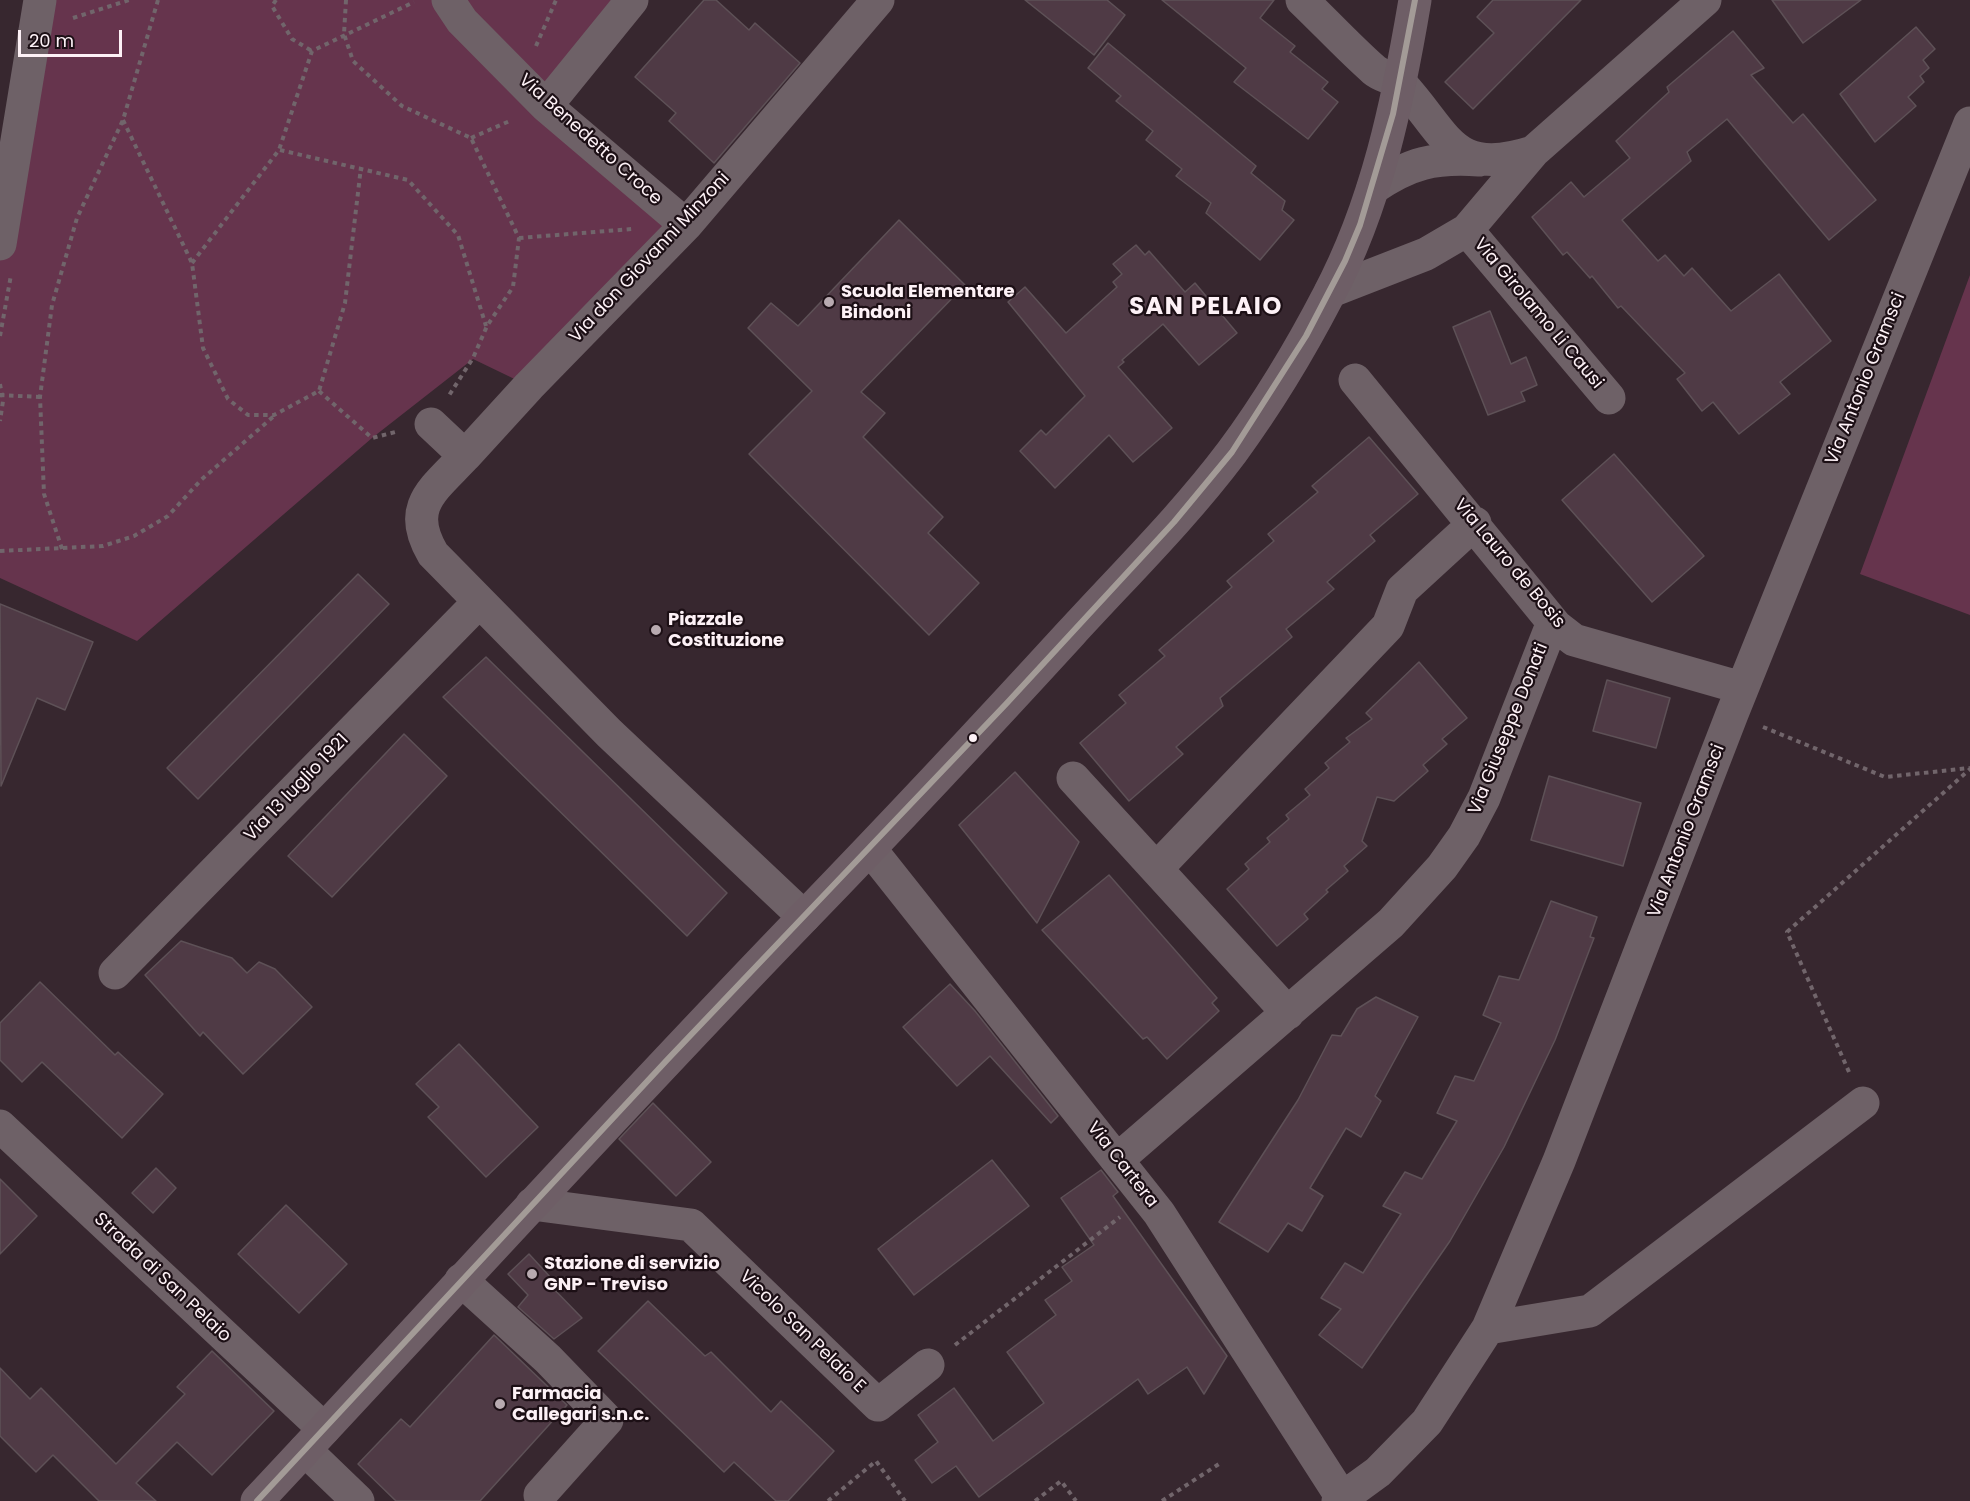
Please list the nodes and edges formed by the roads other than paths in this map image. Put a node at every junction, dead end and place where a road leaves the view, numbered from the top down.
1 (448, 0) edge
2 (632, 0) edge
3 (878, 0) edge
4 (1302, 0) edge
5 (1415, 0) edge
6 (1705, 0) edge
7 (38, 15) edge
8 (1401, 83) junction
9 (546, 106) junction
10 (1970, 123) edge
11 (1533, 152) junction
12 (1479, 160) junction
13 (1373, 188) junction
14 (3, 207) edge
15 (686, 225) junction
16 (1467, 230) junction
17 (0, 244) edge
18 (1331, 291) junction
19 (1355, 380) dead end
20 (1609, 398) dead end
21 (431, 423) road end
22 (465, 456) junction
23 (1475, 523) junction
24 (478, 603) junction
25 (1556, 626) junction
26 (1737, 701) junction
27 (1072, 778) dead end
28 (871, 850) junction
29 (1157, 868) junction
30 (804, 917) junction
31 (115, 973) dead end
32 (1288, 1013) junction
33 (1863, 1103) road end
34 (0, 1126) edge
35 (1117, 1160) junction
36 (532, 1204) junction
37 (461, 1280) junction
38 (1488, 1328) junction
39 (928, 1365) road end
40 (314, 1440) junction
41 (540, 1495) dead end
42 (1341, 1500) edge
43 (257, 1501) edge
44 (358, 1501) edge

1 - 9 street, Via Benedetto Croce
2 - 9 street
3 - 15 street, Via don Giovanni Minzoni
4 - 8 street
5 - 8 main road
6 - 11 street, Via Girolamo Li Causi
7 - 14 street
8 - 12 street
8 - 13 main road
9 - 15 street, Via Benedetto Croce
10 - 26 street, Via Antonio Gramsci
11 - 12 street, Via Girolamo Li Causi
11 - 16 street, Via Girolamo Li Causi
12 - 13 street, Via Girolamo Li Causi
13 - 18 main road
14 - 17 street
15 - 22 street, Via don Giovanni Minzoni
16 - 18 street, Via Girolamo Li Causi
16 - 20 street, Via Girolamo Li Causi
18 - 28 main road
19 - 23 street, Via Lauro de Bosis
21 - 22 street
22 - 24 street
23 - 25 street, Via Lauro de Bosis
23 - 29 street
24 - 30 street
24 - 31 street, Via 13 luglio 1921
25 - 26 street, Via Lauro de Bosis
25 - 32 street, Via Giuseppe Donati
26 - 38 street, Via Antonio Gramsci
27 - 29 street
28 - 30 main road
28 - 35 street, Via Cartera
29 - 32 street
30 - 36 main road
32 - 35 street, Via Giuseppe Donati
33 - 38 street
34 - 40 street, Strada di San Pelaio
35 - 42 street, Via Cartera
36 - 37 main road
36 - 39 street, Vicolo San Pelaio E
37 - 40 main road
37 - 41 street
38 - 42 street, Via Antonio Gramsci
40 - 43 main road
40 - 44 street, Strada di San Pelaio

